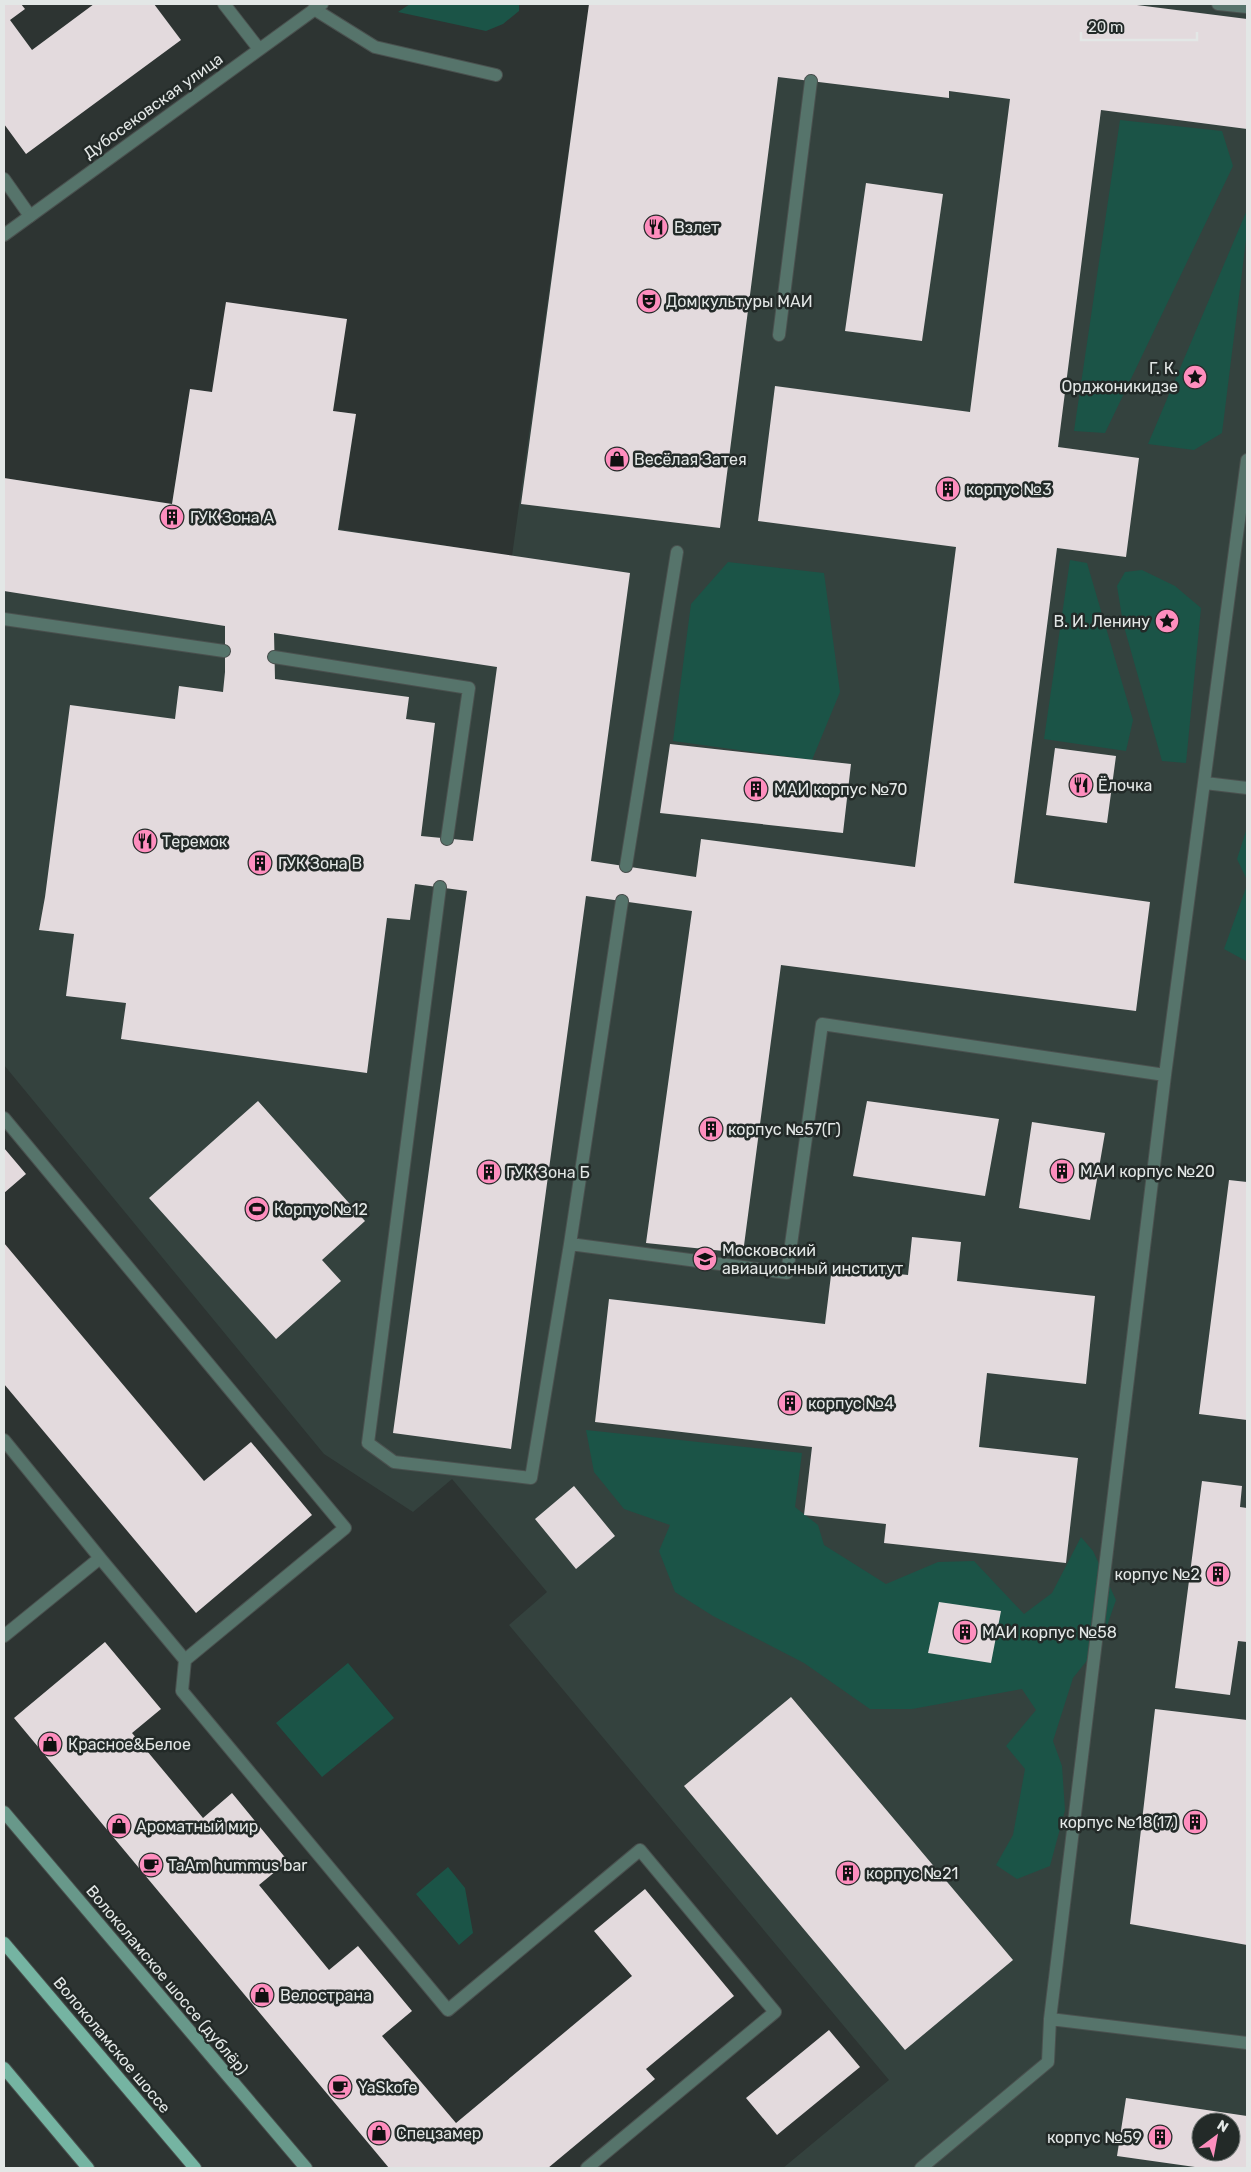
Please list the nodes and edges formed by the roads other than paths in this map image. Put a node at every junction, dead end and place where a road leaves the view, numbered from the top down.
1 (224, 4) edge
2 (1218, 4) edge
3 (318, 7) edge
4 (1247, 7) edge
5 (258, 49) junction
6 (496, 75) dead end
7 (811, 81) dead end
8 (4, 178) edge
9 (30, 216) junction
10 (4, 235) edge
11 (779, 335) dead end
12 (1247, 460) edge
13 (676, 552) dead end
14 (4, 620) edge
15 (224, 651) dead end
16 (274, 657) dead end
17 (1205, 783) junction
18 (1247, 788) edge
19 (447, 839) dead end
20 (626, 866) dead end
21 (440, 887) dead end
22 (622, 901) dead end
23 (1165, 1075) junction
24 (4, 1118) edge
25 (570, 1244) junction
26 (4, 1440) edge
27 (100, 1558) junction
28 (4, 1636) edge
29 (185, 1660) junction
30 (4, 1812) edge
31 (4, 1943) edge
32 (1050, 2019) junction
33 (1247, 2042) edge
34 (4, 2068) edge
35 (88, 2168) edge
36 (195, 2168) edge
37 (306, 2168) edge
38 (587, 2168) edge
39 (921, 2168) edge

1 - 5 street
2 - 4 street
3 - 5 street, Дубосековская улица
3 - 6 street
5 - 9 street, Дубосековская улица
7 - 11 street
8 - 9 street
9 - 10 street, Дубосековская улица
12 - 17 street
13 - 20 street
14 - 15 street
16 - 19 street
17 - 18 street
17 - 23 street
21 - 25 street
22 - 25 street
23 - 25 street
23 - 32 street
24 - 29 street
26 - 27 street
27 - 28 street
27 - 29 street
29 - 38 street
30 - 37 main road, Волоколамское шоссе (дублёр)
31 - 36 main road, Волоколамское шоссе
32 - 33 street
32 - 39 street
34 - 35 main road

